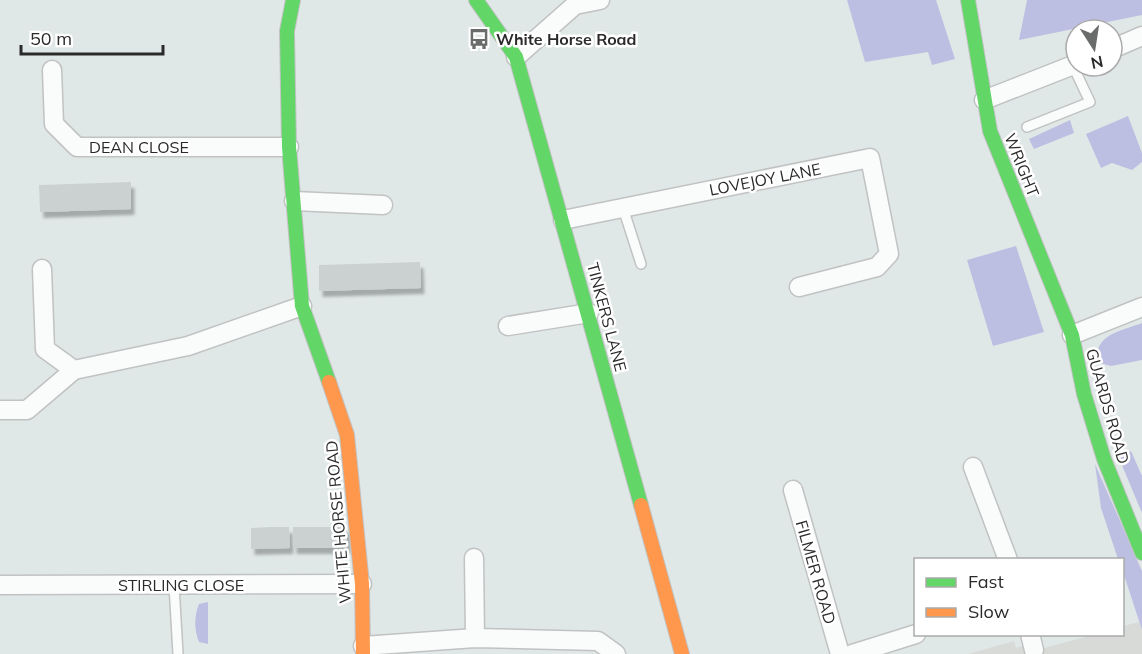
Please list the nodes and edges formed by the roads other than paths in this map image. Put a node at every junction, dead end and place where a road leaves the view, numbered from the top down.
1 (293, 0) edge
2 (476, 0) edge
3 (600, 0) edge
4 (968, 0) edge
5 (1142, 36) edge
6 (1124, 44) edge
7 (516, 57) junction
8 (1064, 69) edge
9 (52, 70) dead end
10 (1080, 78) edge
11 (984, 100) junction
12 (1027, 127) dead end
13 (289, 147) junction
14 (294, 201) junction
15 (383, 205) dead end
16 (623, 208) junction
17 (564, 220) junction
18 (641, 264) dead end
19 (42, 268) dead end
20 (799, 287) dead end
21 (302, 306) junction
22 (1142, 307) edge
23 (589, 313) junction
24 (508, 326) dead end
25 (1072, 335) junction
26 (74, 370) junction
27 (0, 410) edge
28 (973, 467) dead end
29 (792, 490) dead end
30 (1142, 553) edge
31 (474, 558) dead end
32 (1007, 558) edge
33 (362, 584) junction
34 (0, 585) edge
35 (174, 585) junction
36 (914, 634) edge
37 (475, 638) junction
38 (563, 647) edge
39 (363, 650) edge
40 (178, 654) edge
41 (616, 654) edge
42 (682, 654) edge
43 (840, 654) edge
44 (852, 654) edge

1 - 13 street, WHITE HORSE ROAD
2 - 7 street, TINKERS LANE
3 - 7 street
4 - 11 street, WRIGHT
5 - 6 street
7 - 17 street, TINKERS LANE
8 - 11 street
9 - 13 street, DEAN CLOSE
10 - 12 lane
11 - 25 street, WRIGHT
13 - 14 street, WHITE HORSE ROAD
14 - 15 street
14 - 21 street, WHITE HORSE ROAD
16 - 17 street, LOVEJOY LANE
16 - 18 lane
16 - 20 street, LOVEJOY LANE
17 - 23 street, TINKERS LANE
19 - 26 street
21 - 26 street
21 - 33 street, WHITE HORSE ROAD
22 - 25 street
23 - 24 street
23 - 42 street, TINKERS LANE
25 - 30 street, GUARDS ROAD
26 - 27 street
28 - 32 street
29 - 43 street, FILMER ROAD
31 - 37 street
33 - 35 street, STIRLING CLOSE
33 - 39 street, WHITE HORSE ROAD
34 - 35 street, STIRLING CLOSE
35 - 40 lane
36 - 44 street
37 - 38 street
37 - 39 street
38 - 41 street

